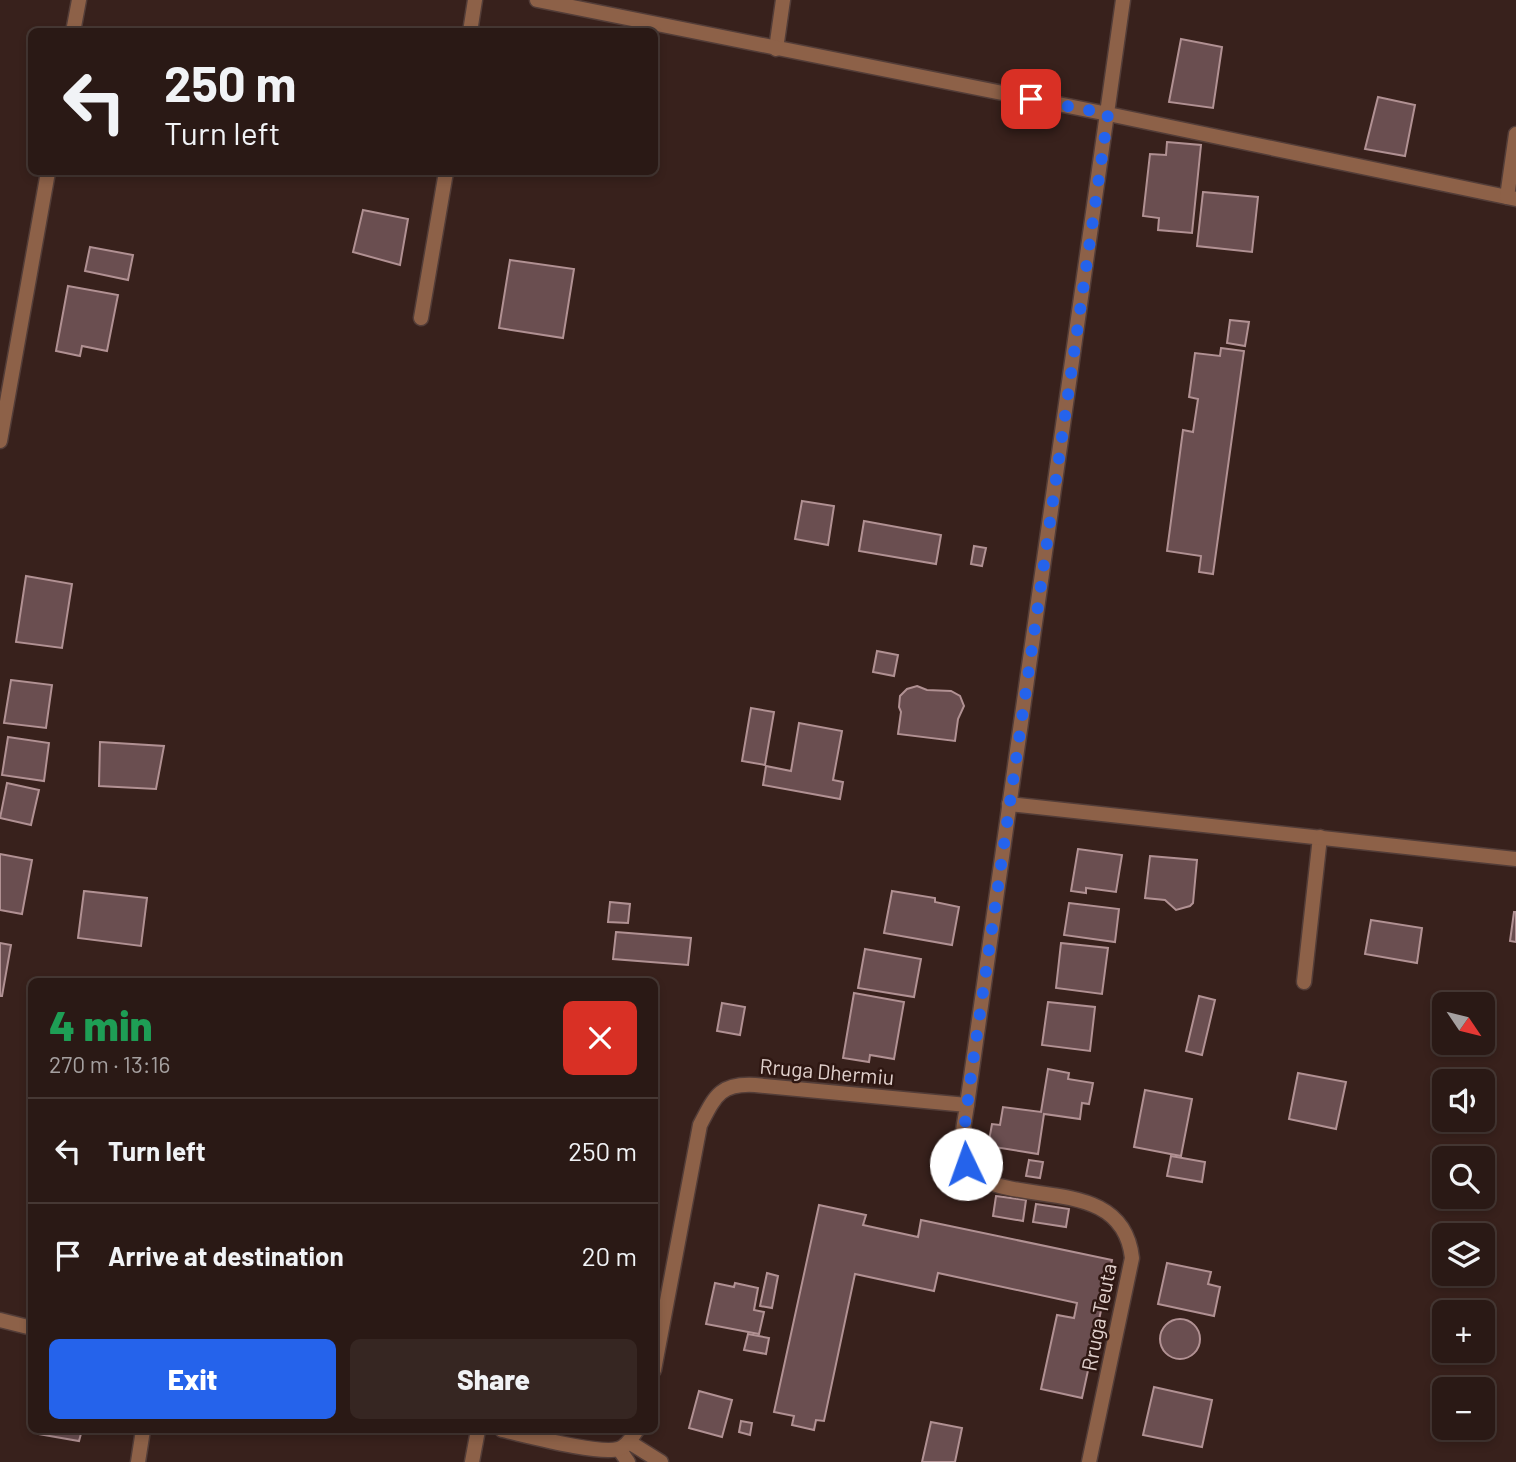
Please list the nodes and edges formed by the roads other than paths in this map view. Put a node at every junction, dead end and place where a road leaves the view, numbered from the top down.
1 (79, 0) edge
2 (475, 0) edge
3 (537, 0) edge
4 (783, 0) edge
5 (1123, 0) edge
6 (75, 28) edge
7 (471, 28) edge
8 (776, 49) junction
9 (1108, 114) junction
10 (1516, 134) edge
11 (47, 175) edge
12 (445, 175) edge
13 (1511, 198) edge
14 (421, 318) dead end
15 (0, 441) edge
16 (1009, 804) junction
17 (1320, 837) junction
18 (1516, 859) edge
19 (1304, 982) dead end
20 (967, 1105) junction
21 (0, 1321) edge
22 (28, 1327) edge
23 (658, 1349) edge
24 (143, 1433) edge
25 (477, 1433) edge
26 (517, 1433) edge
27 (628, 1440) edge
28 (138, 1462) edge
29 (472, 1462) edge
30 (628, 1462) edge
31 (661, 1462) edge
32 (1089, 1462) edge

1 - 6 street
2 - 7 street
3 - 8 street
4 - 8 street
5 - 9 street, Rruga Teuta
8 - 9 street
9 - 13 street
9 - 16 street, Rruga Teuta
10 - 13 street
11 - 15 street
12 - 14 street
16 - 17 street
16 - 20 street, Rruga Teuta
17 - 18 street
17 - 19 street
20 - 23 street, Rruga Dhermiu
20 - 32 street, Rruga Teuta
21 - 22 street
24 - 28 street
25 - 29 street
26 - 27 street
27 - 30 street
27 - 31 street

